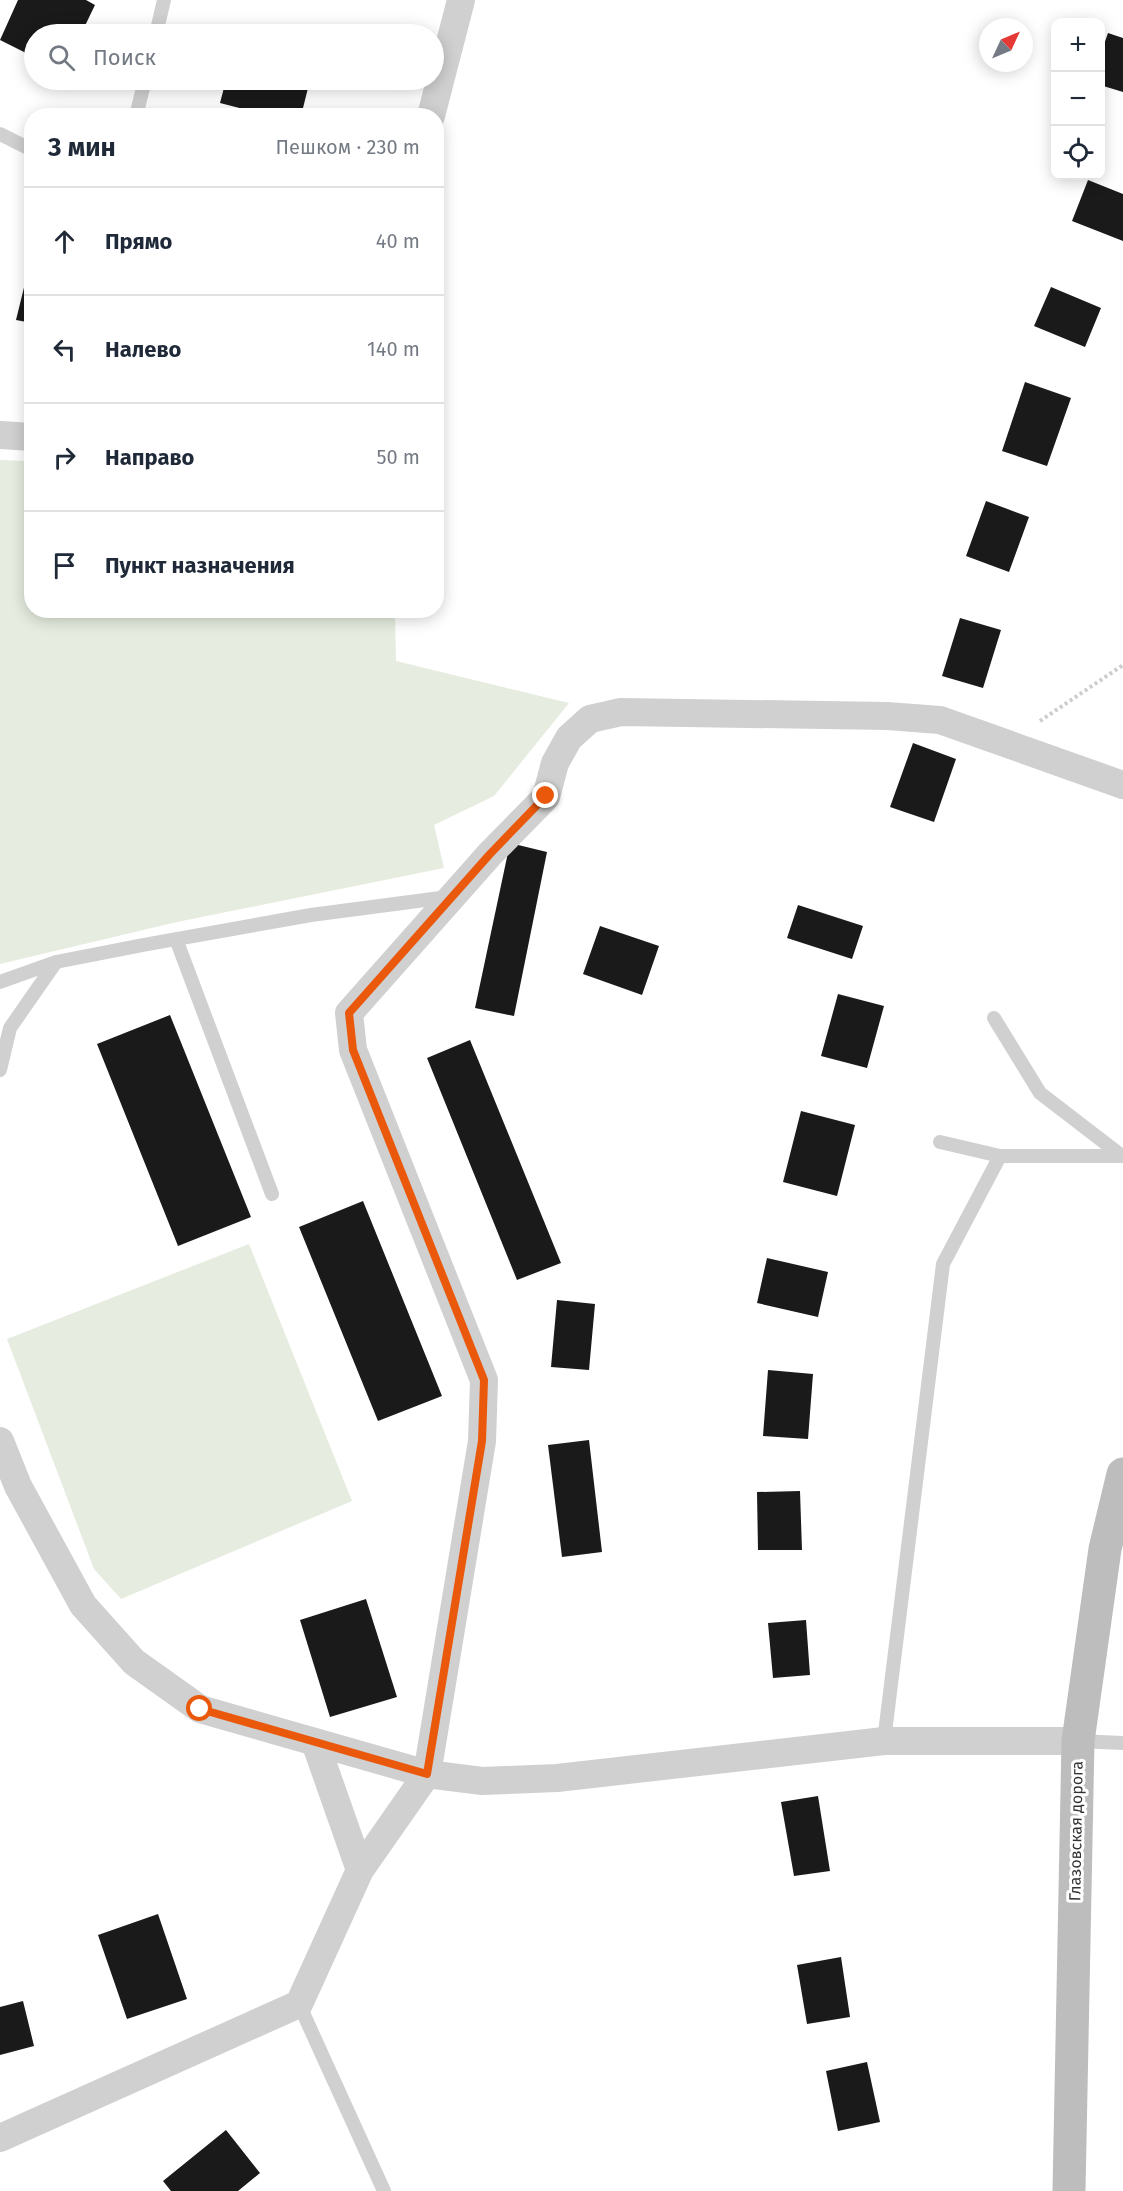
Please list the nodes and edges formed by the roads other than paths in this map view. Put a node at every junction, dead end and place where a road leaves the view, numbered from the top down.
1 (164, 0) edge
2 (461, 0) edge
3 (158, 24) edge
4 (444, 66) edge
5 (142, 90) edge
6 (438, 90) edge
7 (138, 108) edge
8 (433, 108) edge
9 (0, 134) edge
10 (24, 146) edge
11 (0, 435) edge
12 (24, 436) edge
13 (1123, 784) edge
14 (452, 897) junction
15 (176, 939) junction
16 (56, 962) junction
17 (0, 982) edge
18 (994, 1018) dead end
19 (0, 1070) edge
20 (940, 1142) dead end
21 (1000, 1156) junction
22 (1122, 1156) edge
23 (272, 1194) dead end
24 (0, 1441) edge
25 (1123, 1474) edge
26 (9, 1490) edge
27 (884, 1741) junction
28 (1078, 1741) junction
29 (315, 1742) junction
30 (1123, 1743) edge
31 (427, 1774) junction
32 (360, 1870) junction
33 (298, 2004) junction
34 (0, 2138) edge
35 (384, 2191) edge
36 (1068, 2191) edge

1 - 3 lane
2 - 4 street
5 - 7 lane
6 - 8 street
9 - 10 lane
11 - 12 street
13 - 14 street
14 - 15 lane
14 - 31 street
15 - 16 lane
15 - 23 lane
16 - 17 lane
16 - 19 lane
18 - 22 lane
20 - 21 lane
21 - 22 lane
21 - 27 lane
24 - 26 street
25 - 28 street, Глазовская дорога
26 - 29 street
27 - 28 street
27 - 31 street
28 - 30 lane
28 - 36 street, Глазовская дорога
29 - 31 street
29 - 32 street
31 - 32 street
32 - 33 street
33 - 34 street
33 - 35 lane

